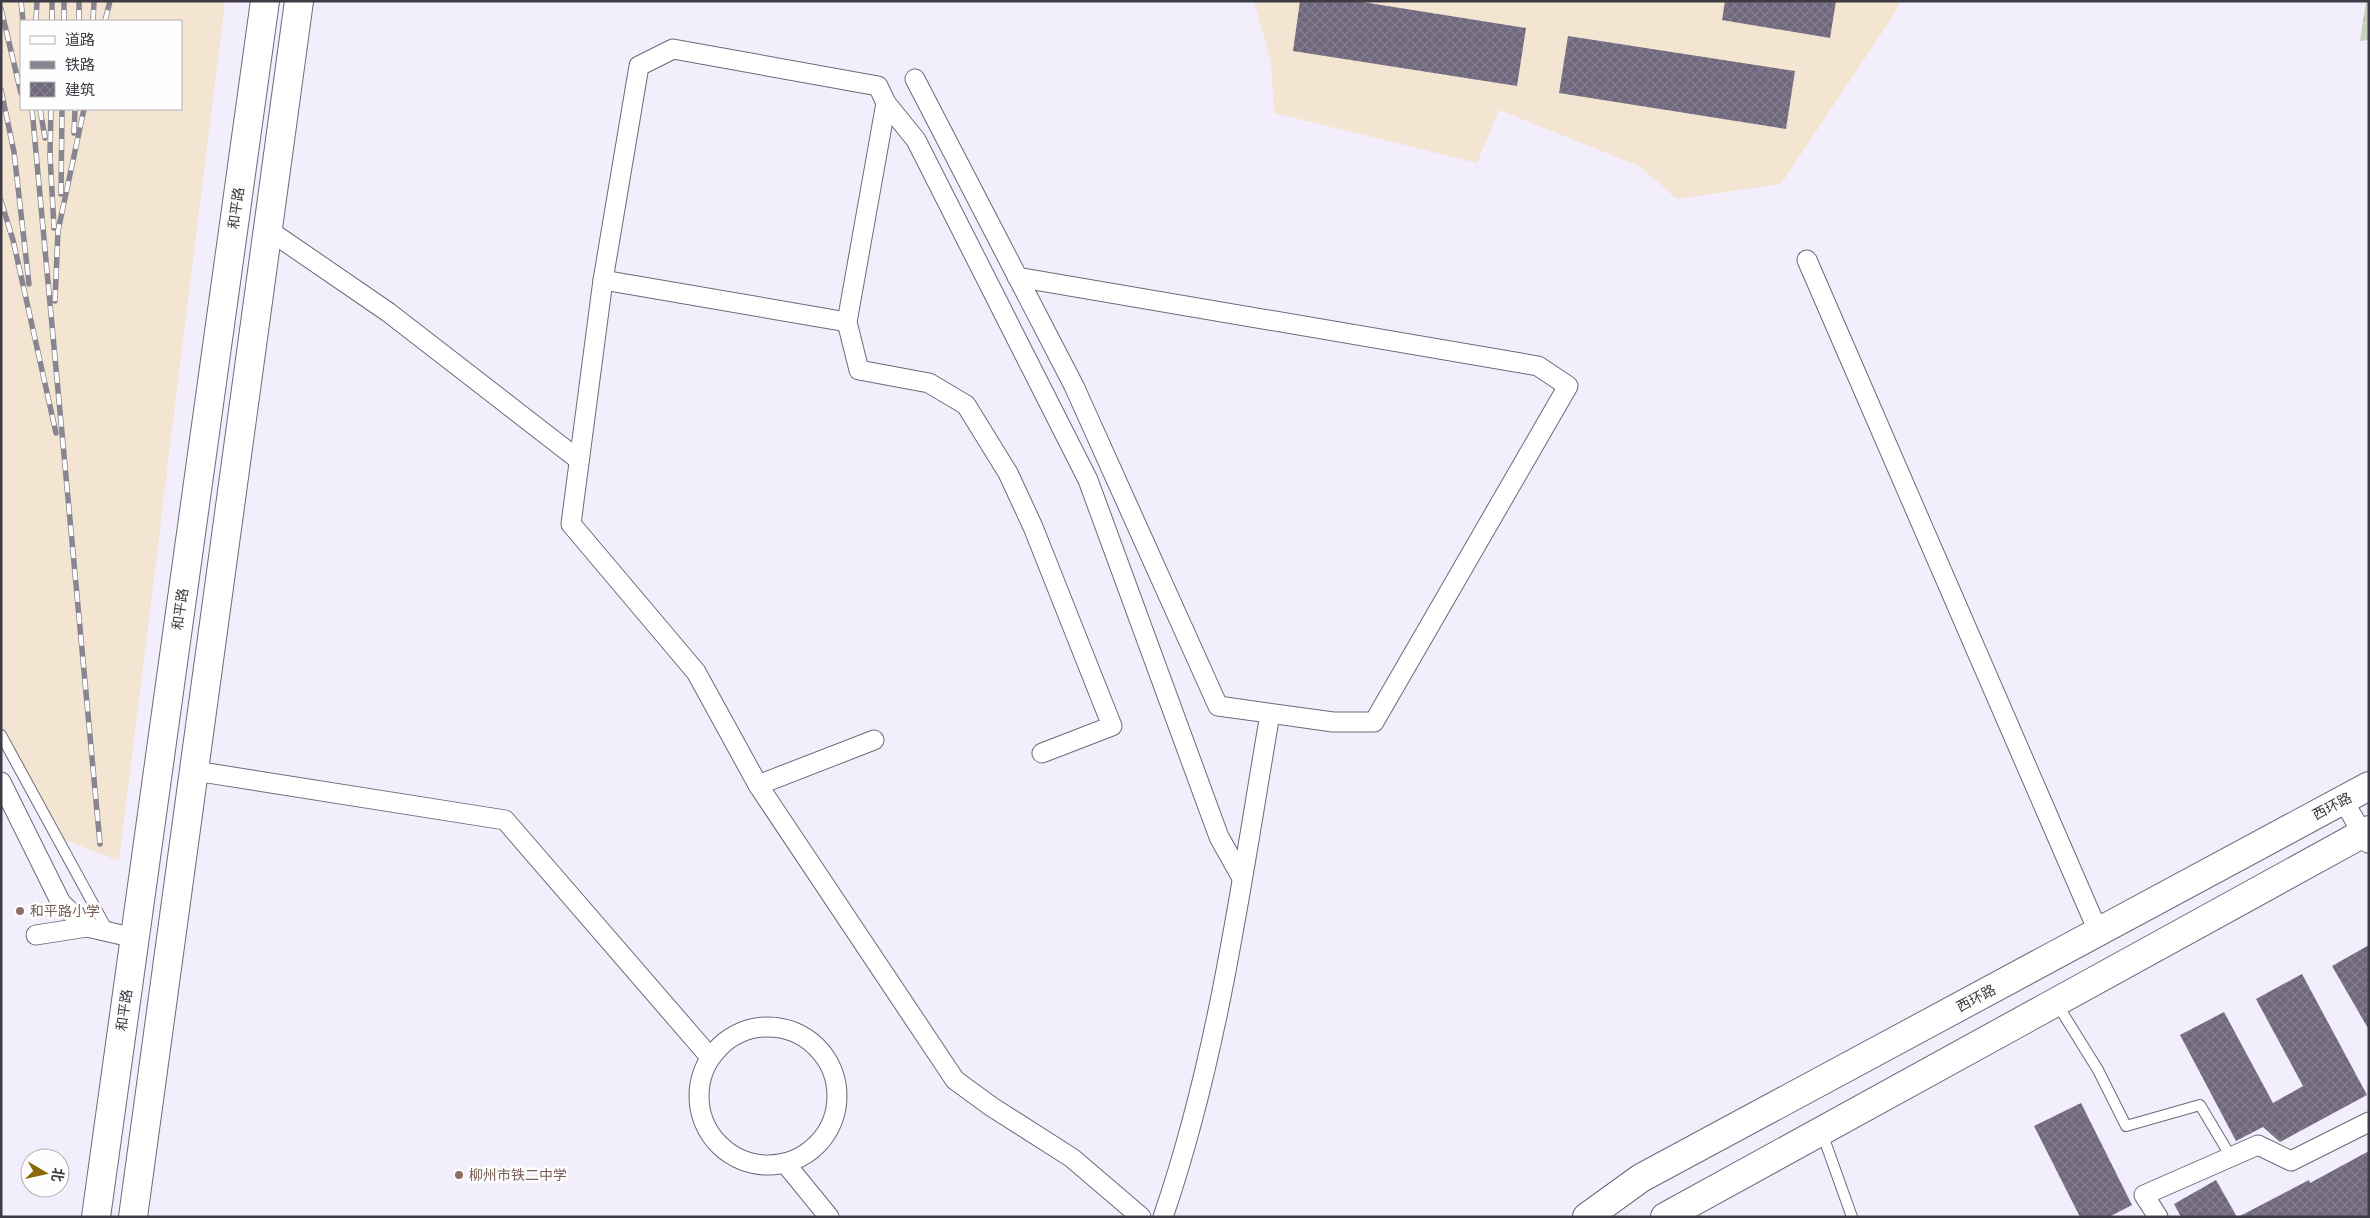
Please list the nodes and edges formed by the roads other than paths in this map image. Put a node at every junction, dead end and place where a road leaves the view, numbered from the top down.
1 (265, 1) edge
2 (299, 1) edge
3 (916, 79) dead end
4 (886, 103) junction
5 (267, 229) junction
6 (1807, 260) dead end
7 (1017, 276) junction
8 (603, 280) junction
9 (847, 322) junction
10 (579, 460) junction
11 (1270, 714) junction
12 (1, 734) edge
13 (874, 740) dead end
14 (1042, 753) dead end
15 (195, 771) junction
16 (1, 782) edge
17 (758, 786) junction
18 (2369, 786) edge
19 (2343, 800) junction
20 (2367, 836) edge
21 (1242, 878) junction
22 (87, 927) junction
23 (2098, 930) junction
24 (108, 932) junction
25 (36, 935) dead end
26 (135, 938) junction
27 (2056, 1001) junction
28 (710, 1057) junction
29 (2369, 1122) edge
30 (1821, 1130) junction
31 (2231, 1157) junction
32 (786, 1163) junction
33 (96, 1217) edge
34 (133, 1217) edge
35 (829, 1217) edge
36 (1141, 1217) edge
37 (1163, 1217) edge
38 (1587, 1217) edge
39 (1665, 1217) edge
40 (1852, 1217) edge
41 (2158, 1217) edge

1 - 26 main road, 和平路
2 - 5 main road
3 - 7 street
4 - 8 street
4 - 9 street
4 - 21 street
5 - 10 street
5 - 15 main road
6 - 23 street
7 - 11 street
7 - 11 street
8 - 9 street
8 - 10 street
9 - 14 street
10 - 17 street
11 - 21 street
12 - 24 lane
13 - 17 street
15 - 28 street
15 - 34 main road
16 - 22 street
17 - 36 street
18 - 19 main road, 西环路
19 - 20 street
19 - 23 main road, 西环路
20 - 27 main road
21 - 37 street
22 - 24 street
22 - 25 street
23 - 38 main road, 西环路
24 - 26 street
26 - 33 main road, 和平路
27 - 30 main road
27 - 31 lane
28 - 32 street
28 - 32 street
29 - 31 street
30 - 39 main road
30 - 40 lane
31 - 41 street
32 - 35 street

